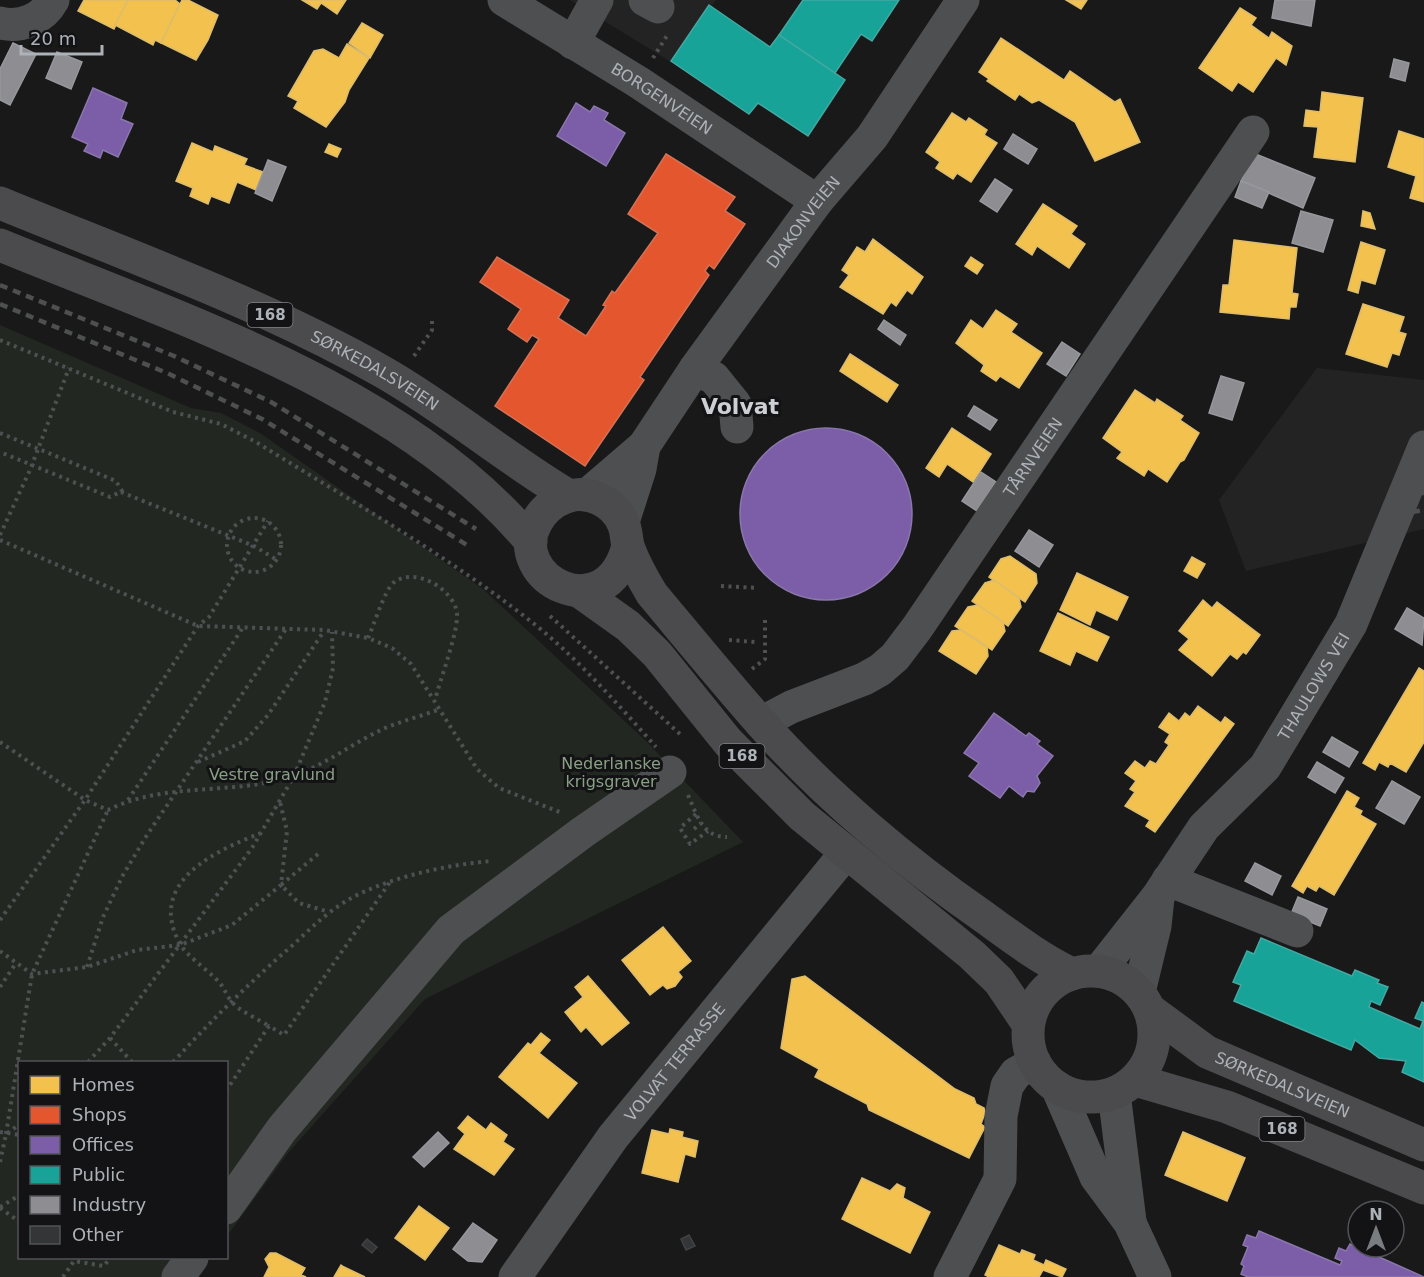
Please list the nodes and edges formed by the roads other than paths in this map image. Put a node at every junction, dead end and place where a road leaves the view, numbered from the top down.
1 (52, 0) edge
2 (504, 0) edge
3 (597, 0) edge
4 (963, 0) edge
5 (2, 28) edge
6 (573, 43) junction
7 (1253, 132) dead end
8 (817, 201) junction
9 (0, 203) edge
10 (0, 245) edge
11 (695, 369) junction
12 (737, 427) dead end
13 (644, 446) junction
14 (1424, 447) edge
15 (578, 496) junction
16 (626, 534) junction
17 (531, 542) junction
18 (579, 591) junction
19 (761, 723) junction
20 (672, 771) road end
21 (845, 854) junction
22 (1163, 888) junction
23 (1297, 931) dead end
24 (1085, 973) junction
25 (1144, 1001) junction
26 (1028, 1024) junction
27 (1035, 1064) junction
28 (1057, 1087) junction
29 (1124, 1087) junction
30 (1424, 1145) edge
31 (1424, 1188) edge
32 (228, 1205) edge
33 (1130, 1223) junction
34 (191, 1259) edge
35 (178, 1277) edge
36 (515, 1277) edge
37 (950, 1277) edge
38 (1155, 1277) edge

1 - 5 street
2 - 6 street, BORGENVEIEN
3 - 6 street
4 - 8 street, DIAKONVEIEN
6 - 8 street, BORGENVEIEN
7 - 19 street, TÅRNVEIEN
8 - 11 street, DIAKONVEIEN
9 - 15 main road, SØRKEDALSVEIEN / 168
10 - 17 main road, 168
11 - 12 street
11 - 13 street, DIAKONVEIEN
13 - 15 street, DIAKONVEIEN
13 - 16 street, DIAKONVEIEN
14 - 22 street, THAULOWS VEI
15 - 16 main road
15 - 17 main road
16 - 18 main road
16 - 19 main road, 168
17 - 18 main road
18 - 21 main road, 168
19 - 24 main road, 168
20 - 32 street
21 - 26 main road, 168
21 - 36 street, VOLVAT TERRASSE
22 - 23 street
22 - 24 street, THAULOWS VEI
22 - 25 street, THAULOWS VEI
24 - 25 main road
24 - 26 main road
25 - 29 main road
25 - 30 main road, SØRKEDALSVEIEN / 168
26 - 27 main road
27 - 28 main road
27 - 37 street
28 - 29 main road
28 - 33 street
29 - 31 main road, 168
29 - 33 street
33 - 38 street
34 - 35 street

